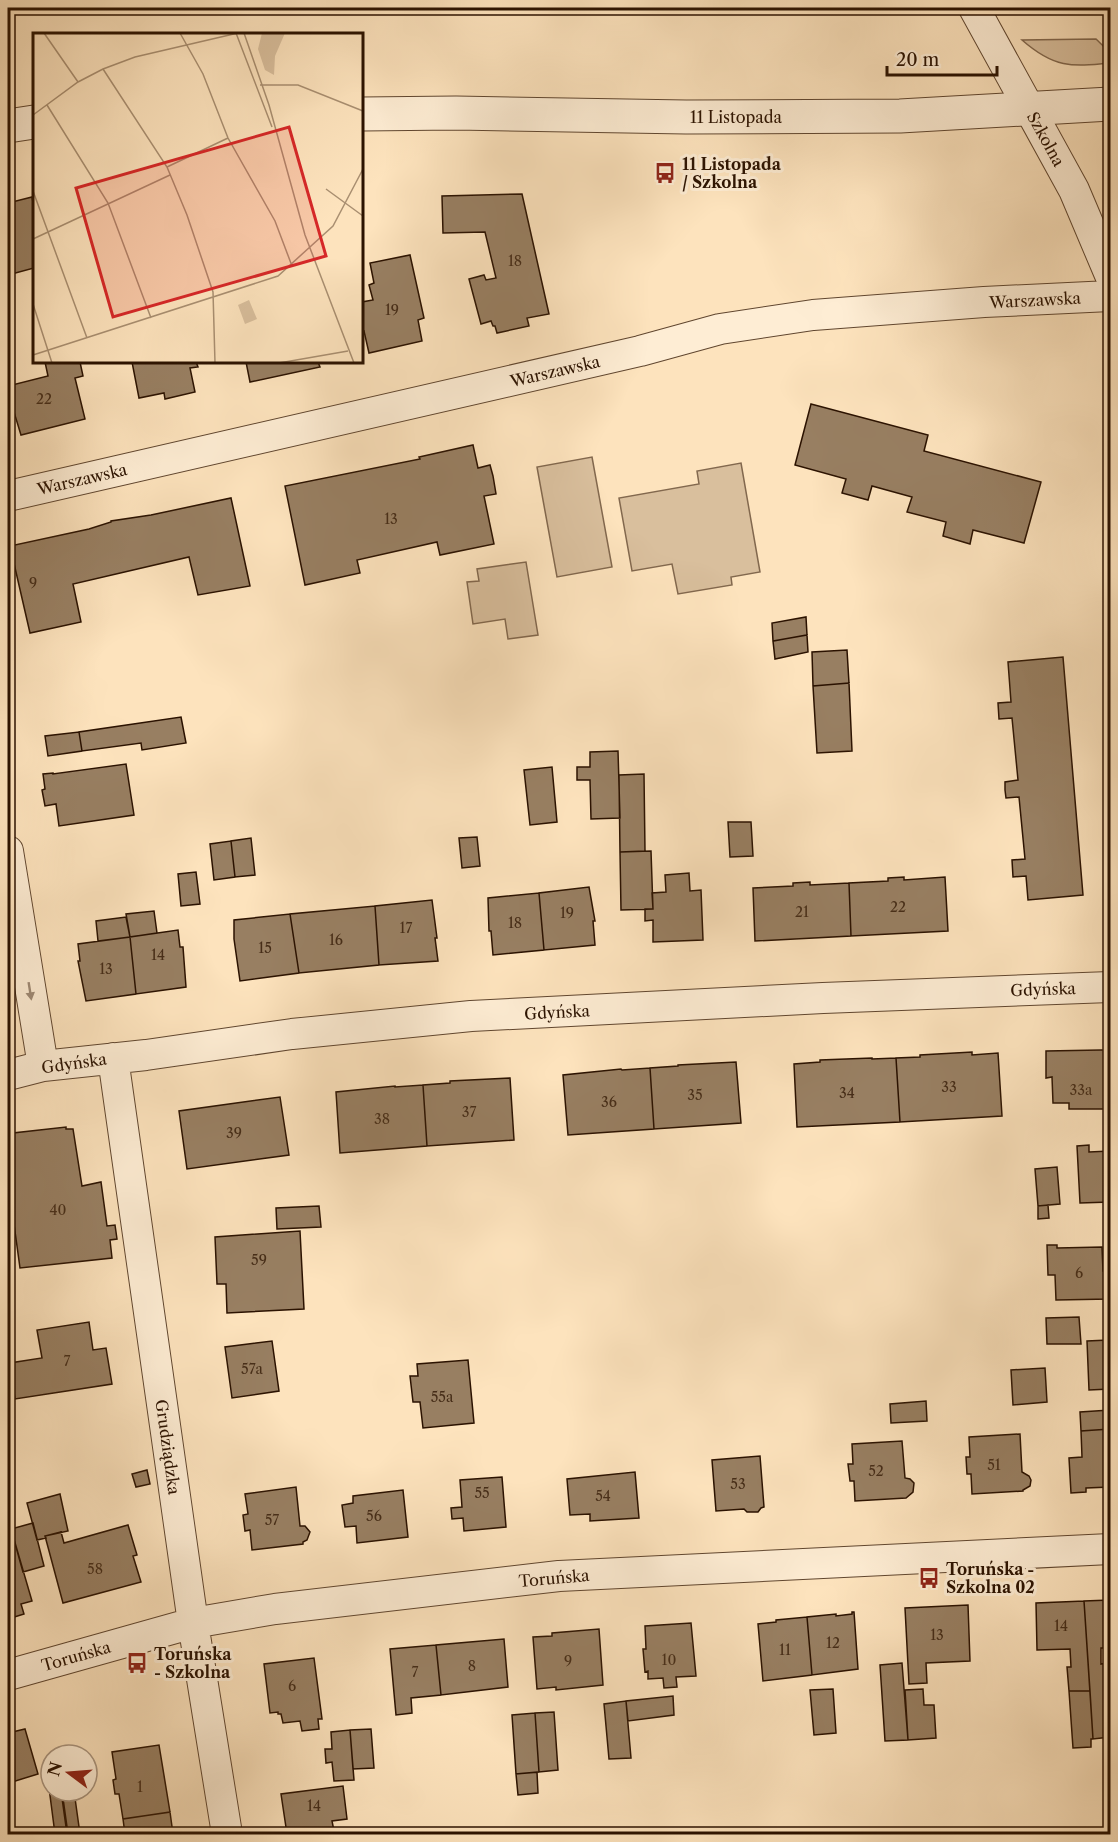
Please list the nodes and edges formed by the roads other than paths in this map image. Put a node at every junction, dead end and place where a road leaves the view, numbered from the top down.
1 (974, 8) edge
2 (1110, 104) edge
3 (1029, 109) junction
4 (363, 114) edge
5 (8, 117) edge
6 (33, 120) edge
7 (33, 120) edge
8 (8, 126) edge
9 (1110, 274) edge
10 (1110, 296) edge
11 (8, 496) edge
12 (8, 850) edge
13 (1110, 987) edge
14 (113, 1058) junction
15 (43, 1066) junction
16 (8, 1076) edge
17 (1110, 1549) edge
18 (193, 1623) junction
19 (8, 1675) edge
20 (227, 1834) edge

1 - 3 street, Szkolna
2 - 3 street, 11 Listopada
3 - 4 street, 11 Listopada
3 - 9 street, Szkolna
5 - 6 street
7 - 8 street
10 - 11 street, Warszawska
12 -> 15 street
13 - 14 street, Gdyńska
14 - 15 street, Gdyńska
14 - 18 street, Grudziądzka
15 - 16 street, Gdyńska
17 - 18 street, Toruńska
18 - 19 street, Toruńska
18 - 20 street, Grudziądzka

